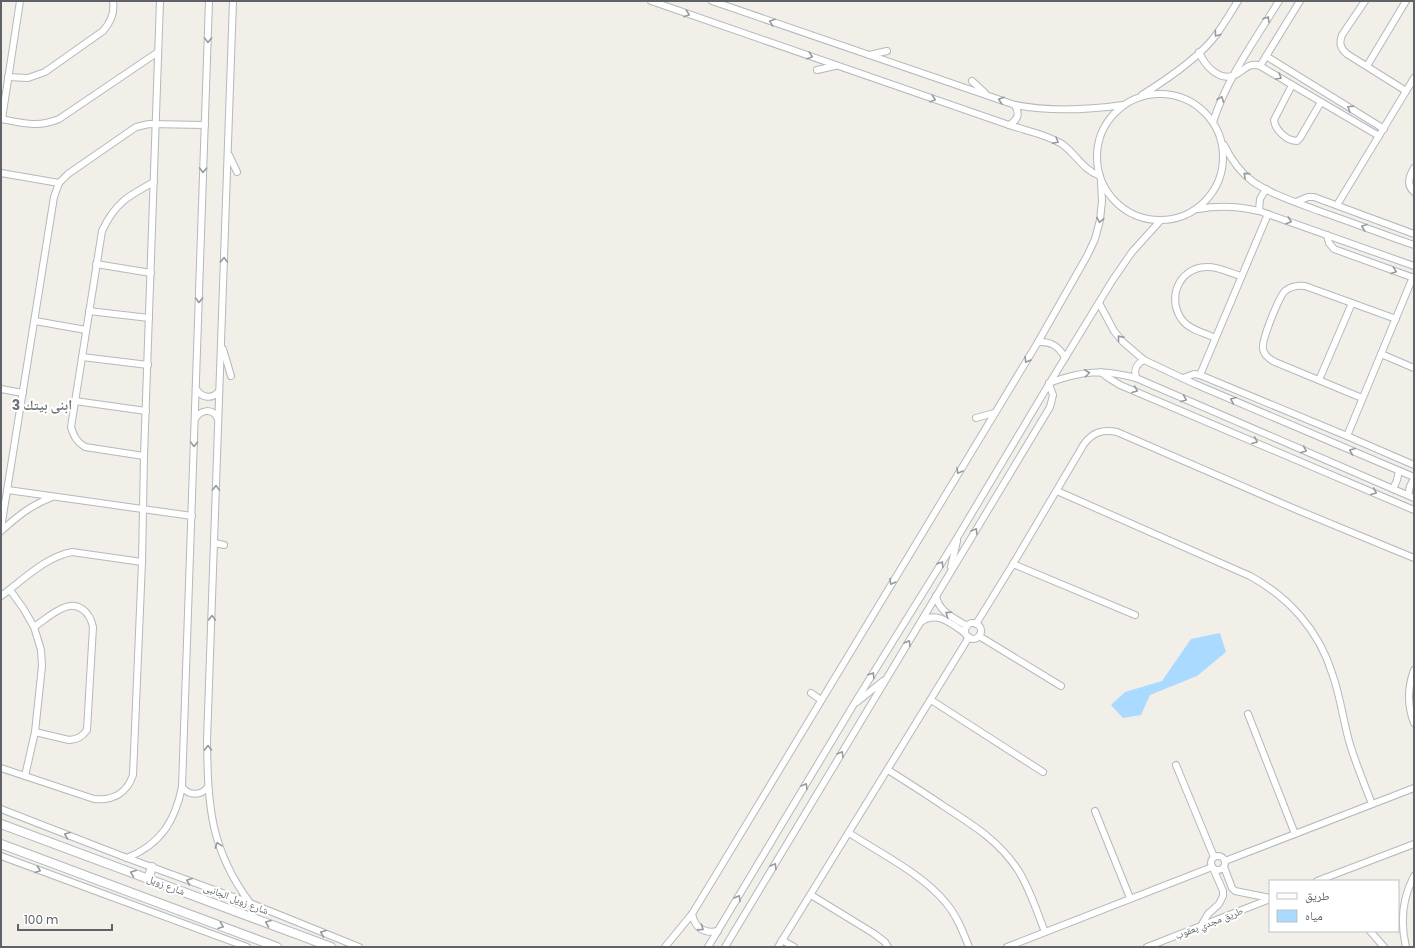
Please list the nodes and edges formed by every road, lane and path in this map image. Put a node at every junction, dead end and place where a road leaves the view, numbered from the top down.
1 (20, 1) edge
2 (113, 1) edge
3 (160, 1) edge
4 (209, 1) edge
5 (233, 1) edge
6 (650, 1) edge
7 (712, 1) edge
8 (1238, 1) edge
9 (1279, 1) edge
10 (1300, 1) edge
11 (1365, 1) edge
12 (1406, 1) edge
13 (887, 51) dead end
14 (158, 52) junction
15 (1199, 52) junction
16 (868, 55) junction
17 (1266, 56) junction
18 (836, 66) junction
19 (1260, 66) junction
20 (1367, 66) junction
21 (817, 70) dead end
22 (1232, 76) junction
23 (8, 77) junction
24 (1414, 78) edge
25 (972, 81) dead end
26 (1292, 85) junction
27 (1406, 91) junction
28 (988, 96) junction
29 (1140, 96) junction
30 (1321, 102) junction
31 (1015, 105) junction
32 (1123, 105) junction
33 (1, 119) edge
34 (1213, 122) junction
35 (156, 124) junction
36 (205, 125) junction
37 (1009, 125) junction
38 (1384, 128) junction
39 (1379, 136) junction
40 (1221, 138) junction
41 (228, 152) junction
42 (1414, 168) edge
43 (236, 172) dead end
44 (1, 173) edge
45 (1101, 179) junction
46 (154, 182) junction
47 (59, 183) junction
48 (1266, 189) junction
49 (1414, 192) edge
50 (1296, 202) junction
51 (1337, 205) junction
52 (1196, 210) junction
53 (1259, 211) junction
54 (1268, 214) junction
55 (1160, 221) junction
56 (1383, 222) junction
57 (1379, 233) junction
58 (1414, 234) edge
59 (1327, 235) junction
60 (1414, 245) edge
61 (96, 264) junction
62 (1414, 266) edge
63 (151, 273) junction
64 (1241, 276) junction
65 (1414, 278) edge
66 (1099, 303) junction
67 (1352, 303) junction
68 (89, 311) junction
69 (149, 318) junction
70 (1396, 319) junction
71 (35, 321) junction
72 (86, 330) junction
73 (1215, 338) junction
74 (1038, 342) junction
75 (221, 344) junction
76 (1381, 354) junction
77 (82, 357) junction
78 (1064, 358) junction
79 (1144, 360) junction
80 (148, 365) junction
81 (1414, 368) edge
82 (1101, 372) junction
83 (1200, 375) junction
84 (230, 376) dead end
85 (1136, 378) junction
86 (1183, 378) junction
87 (1319, 380) junction
88 (1049, 383) junction
89 (1, 389) edge
90 (196, 389) junction
91 (219, 391) junction
92 (23, 393) junction
93 (1362, 398) junction
94 (75, 402) junction
95 (146, 411) junction
96 (994, 413) junction
97 (976, 418) dead end
98 (218, 419) junction
99 (195, 420) junction
100 (1347, 436) junction
101 (1373, 448) junction
102 (144, 456) junction
103 (1369, 458) junction
104 (1414, 465) edge
105 (1399, 471) junction
106 (1414, 478) edge
107 (1393, 489) junction
108 (8, 490) junction
109 (1057, 491) junction
110 (53, 496) junction
111 (1411, 497) edge
112 (143, 509) junction
113 (1414, 510) edge
114 (192, 516) junction
115 (1, 528) edge
116 (1, 531) edge
117 (957, 538) junction
118 (215, 542) junction
119 (224, 545) dead end
120 (1414, 558) edge
121 (142, 562) junction
122 (1013, 564) junction
123 (947, 578) junction
124 (10, 590) junction
125 (1, 596) edge
126 (936, 596) junction
127 (1135, 615) dead end
128 (920, 623) junction
129 (976, 624) junction
130 (34, 627) junction
131 (967, 632) junction
132 (979, 636) junction
133 (1414, 670) edge
134 (889, 675) junction
135 (1061, 686) dead end
136 (811, 693) dead end
137 (821, 700) junction
138 (931, 700) junction
139 (854, 704) junction
140 (1248, 714) dead end
141 (1414, 723) edge
142 (35, 732) junction
143 (1176, 765) dead end
144 (1, 768) edge
145 (888, 770) junction
146 (1042, 772) dead end
147 (25, 776) junction
148 (182, 786) junction
149 (208, 787) junction
150 (1414, 788) edge
151 (1372, 804) junction
152 (1, 809) edge
153 (1095, 811) dead end
154 (1, 824) edge
155 (849, 833) junction
156 (1295, 834) junction
157 (1, 844) edge
158 (1414, 844) edge
159 (1, 856) edge
160 (1214, 857) junction
161 (127, 858) junction
162 (1225, 864) junction
163 (152, 867) junction
164 (1213, 867) junction
165 (1414, 876) edge
166 (148, 878) junction
167 (1320, 880) edge
168 (1235, 891) junction
169 (811, 895) junction
170 (1223, 896) junction
171 (1130, 898) junction
172 (1269, 899) edge
173 (1269, 899) edge
174 (250, 903) junction
175 (692, 914) junction
176 (1201, 926) junction
177 (718, 931) junction
178 (1045, 932) junction
179 (1371, 932) edge
180 (782, 940) junction
181 (247, 947) edge
182 (277, 947) edge
183 (331, 947) edge
184 (359, 947) edge
185 (665, 947) edge
186 (708, 947) edge
187 (725, 947) edge
188 (778, 947) edge
189 (794, 947) edge
190 (888, 947) edge
191 (969, 947) edge
192 (1007, 947) edge
193 (1147, 947) edge
194 (1384, 947) edge
195 (1406, 947) edge

1 - 23 street
2 - 23 street
3 - 14 street
4 -> 36 street
5 - 41 street
6 -> 18 street
16 -> 7 street
8 -> 15 street
22 -> 9 street
10 - 17 street
11 - 20 street
12 - 20 street
13 - 16 street
14 - 33 street
14 - 35 street
15 - 22 street
15 - 29 street
16 - 28 street
17 - 19 street
38 -> 17 street
18 - 21 street
18 -> 37 street
19 - 22 street
19 -> 26 street
20 - 27 street
34 -> 22 street
23 - 33 street
24 - 27 street
25 - 28 street
26 - 30 street
26 - 30 street
27 - 38 street
31 -> 28 street
29 - 32 street
29 - 34 street
30 - 39 street
31 - 32 street
31 - 37 street
32 - 45 street
34 - 40 street
35 - 36 street
35 - 46 street
35 - 47 street
36 -> 90 street
37 -> 45 street
38 - 39 street
39 - 51 street
48 -> 40 street
40 - 52 street
41 - 43 street
75 -> 41 street
42 - 49 street
44 - 47 street
45 - 55 street
45 -> 74 street
46 - 61 street
46 - 63 street
47 - 71 street
48 - 50 street
48 - 53 street
50 - 51 street
57 -> 50 street
51 - 56 street
52 - 53 street
52 - 55 street
53 - 54 street
54 -> 59 street
54 - 64 street
55 - 66 street
56 - 57 street
56 - 58 street
57 - 60 street
59 - 62 street
59 -> 65 street
61 - 63 street
61 - 68 street
63 - 69 street
64 - 73 street
64 - 73 street
65 - 70 street
66 - 78 street
79 -> 66 street
67 - 70 street
67 - 87 street
67 - 87 street
68 - 69 street
68 - 72 street
69 - 80 street
70 - 76 street
71 - 72 street
71 - 92 street
72 - 77 street
73 - 83 street
74 - 78 street
74 -> 96 street
75 - 84 street
75 - 91 street
76 - 81 street
76 - 93 street
77 - 80 street
77 - 94 street
78 - 88 street
79 - 85 street
79 - 86 street
80 - 95 street
82 - 85 street
88 -> 82 street
82 -> 113 street
83 - 86 street
83 - 100 street
85 -> 107 street
103 -> 86 street
87 - 93 street
88 - 117 street
123 -> 88 street
89 - 92 street
90 - 91 street
90 - 99 street
91 - 98 street
92 - 108 street
93 - 100 street
94 - 95 street
94 - 102 street
95 - 102 street
96 - 97 street
96 -> 137 street
98 - 99 street
118 -> 98 street
99 -> 114 street
100 - 101 street
101 - 103 street
101 - 104 street
102 - 112 street
103 - 105 street
105 - 106 street
105 - 107 street
106 - 111 street
107 - 111 street
108 - 110 street
108 - 115 street
109 - 120 street
109 - 122 street
109 - 151 street
110 - 112 street
110 - 116 street
112 - 114 street
112 - 121 street
114 - 148 street
117 - 123 street
139 -> 117 street
118 - 119 street
149 -> 118 street
121 - 124 street
121 - 147 street
122 - 127 street
122 - 129 street
123 - 126 street
124 - 125 street
124 - 130 street
126 - 128 street
131 -> 126 street
128 - 131 street
134 -> 128 street
129 - 131 street
129 - 132 street
130 - 142 street
130 - 142 street
131 - 132 street
131 - 138 street
132 - 135 street
133 - 141 street
134 - 139 street
187 -> 134 street
136 - 137 street
137 - 175 street
138 - 145 street
138 - 146 street
177 -> 139 street
140 - 156 street
142 - 147 street
143 - 160 street
144 - 147 street
145 - 155 street
145 - 178 street
148 - 149 street
148 - 161 street
174 -> 149 street
150 - 151 street
151 - 156 street
161 -> 152 street, شارع زويل الجانبى
153 - 171 street
166 -> 154 main road, شارع زويل
155 - 169 street
155 - 191 street
156 - 162 street
157 -> 182 main road, شارع زويل
158 - 167 street
159 -> 181 street
160 - 162 street
160 - 164 street
161 - 163 street, شارع زويل الجانبى
162 - 164 street
162 - 168 street
163 - 166 main road
174 -> 163 street, شارع زويل الجانبى
164 - 170 street
164 - 171 street
165 - 195 street
183 -> 166 main road, شارع زويل
168 - 170 street
168 - 172 street
169 - 180 street
169 - 190 street
170 - 176 street
171 - 178 street
173 - 176 street, طريق مجدي يعقوب
184 -> 174 street, شارع زويل الجانبى
175 -> 177 street
175 - 185 street
176 - 193 street, طريق مجدي يعقوب
177 - 186 street
178 - 192 street
179 - 194 street
180 - 188 street
180 - 189 street

